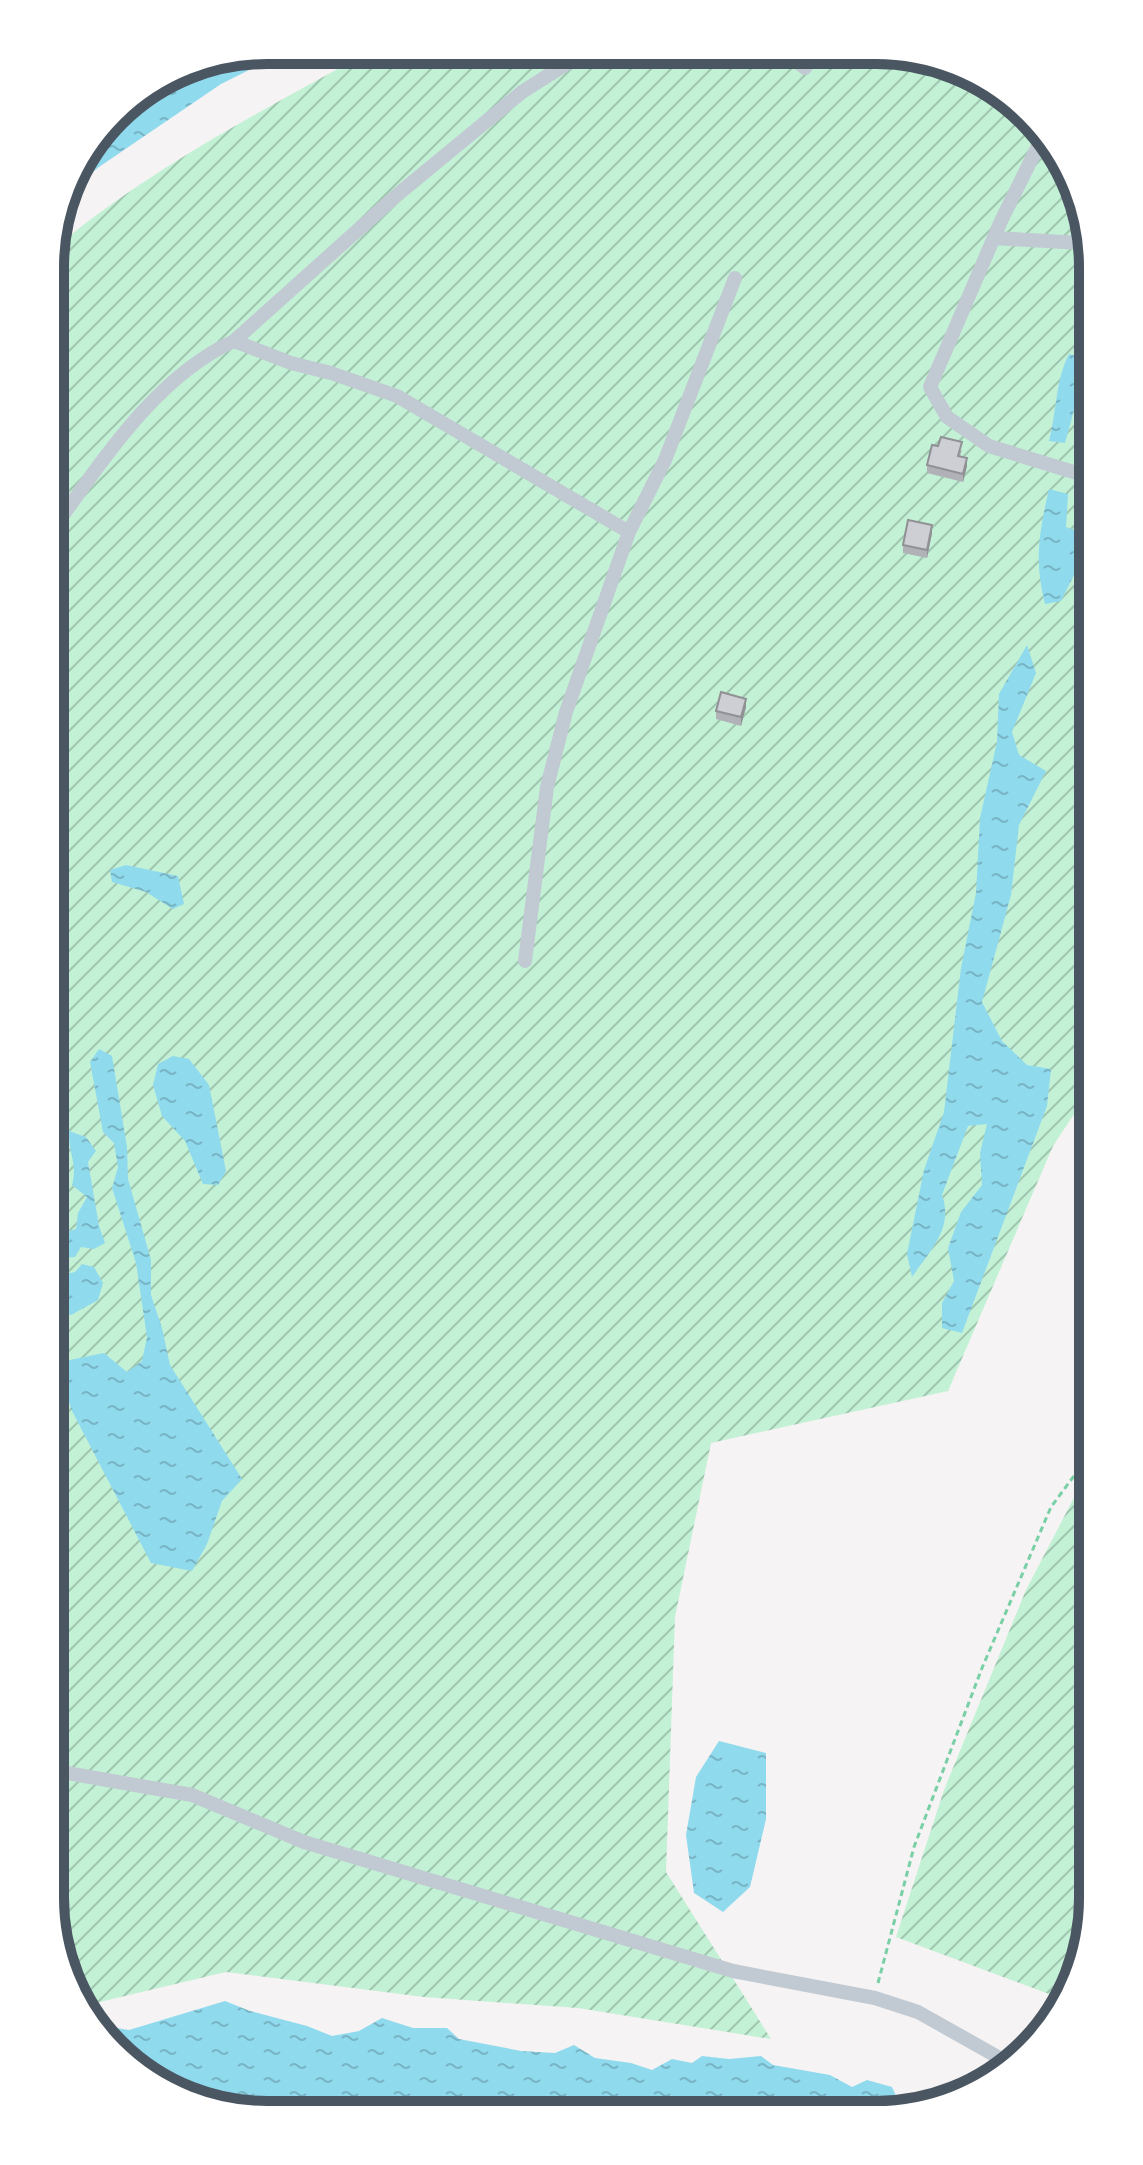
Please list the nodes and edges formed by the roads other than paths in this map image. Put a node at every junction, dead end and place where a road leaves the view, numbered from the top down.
1 (566, 64) edge
2 (1038, 145) edge
3 (994, 238) junction
4 (1077, 243) edge
5 (735, 278) dead end
6 (234, 341) junction
7 (1079, 474) edge
8 (64, 515) edge
9 (629, 532) junction
10 (525, 961) dead end
11 (64, 1772) edge
12 (1000, 2058) edge

1 - 6 street
2 - 3 street
3 - 4 street
3 - 7 street
5 - 9 street
6 - 8 street
6 - 9 street
9 - 10 street
11 - 12 street

